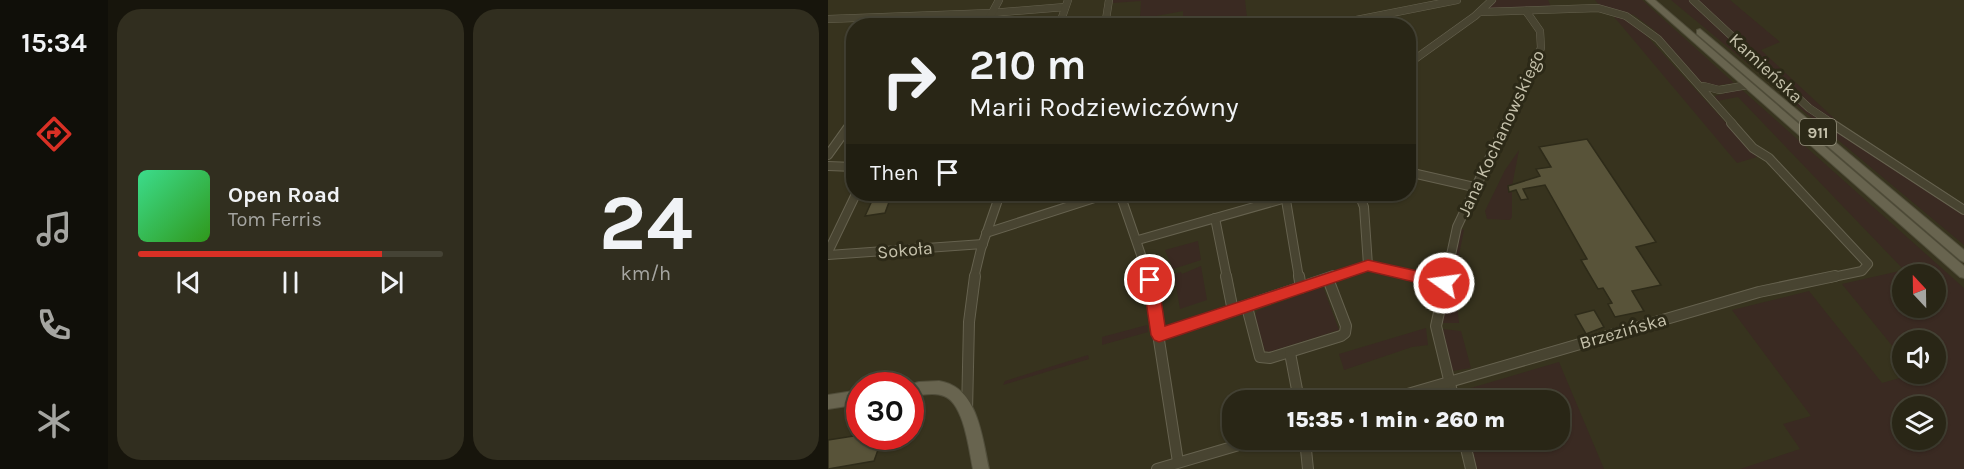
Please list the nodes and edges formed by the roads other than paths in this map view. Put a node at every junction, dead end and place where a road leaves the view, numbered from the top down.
1 (999, 0) edge
2 (1109, 0) edge
3 (1457, 0) edge
4 (1492, 0) edge
5 (1650, 0) edge
6 (1662, 0) edge
7 (1693, 0) edge
8 (1067, 4) edge
9 (1526, 10) junction
10 (1481, 12) junction
11 (991, 13) junction
12 (926, 15) junction
13 (846, 18) edge
14 (852, 18) edge
15 (924, 18) edge
16 (988, 18) edge
17 (1106, 18) edge
18 (1366, 18) edge
19 (828, 19) edge
20 (1416, 58) edge
21 (1776, 79) junction
22 (1753, 84) junction
23 (1704, 86) junction
24 (846, 129) edge
25 (828, 155) edge
26 (828, 166) edge
27 (846, 167) edge
28 (1416, 174) edge
29 (1474, 187) junction
30 (853, 201) edge
31 (998, 201) edge
32 (1088, 201) edge
33 (1123, 201) edge
34 (1267, 201) edge
35 (1286, 201) edge
36 (1362, 201) edge
37 (1964, 210) edge
38 (1215, 218) junction
39 (985, 238) junction
40 (1138, 240) junction
41 (828, 254) edge
42 (1964, 257) edge
43 (1368, 265) junction
44 (1964, 273) edge
45 (1328, 279) junction
46 (1444, 283) junction
47 (1301, 288) junction
48 (1247, 307) junction
49 (1233, 311) junction
50 (1159, 335) junction
51 (1290, 353) junction
52 (1449, 382) junction
53 (924, 389) edge
54 (1297, 390) edge
55 (1421, 390) edge
56 (1451, 390) edge
57 (846, 400) edge
58 (828, 402) edge
59 (968, 414) junction
60 (1222, 450) edge
61 (1306, 450) edge
62 (1466, 450) edge
63 (1178, 462) junction
64 (981, 469) edge
65 (1157, 469) edge
66 (1308, 469) edge
67 (1471, 469) edge

1 - 11 street
2 - 17 street
3 - 18 street
4 - 10 street
5 - 22 main road, 911
6 - 22 main road, 911
7 - 21 street, Kamieńska
8 - 11 street
9 - 10 street
9 - 23 street
9 - 29 street, Jana Kochanowskiego
10 - 20 street
11 - 12 street
11 - 16 street
12 - 14 street
12 - 15 street
13 - 19 street
21 - 22 street
21 - 37 street, Kamieńska
22 - 23 street
22 - 42 main road, 911
22 - 44 main road, 911
23 - 52 street, Brzezińska
24 - 25 street
26 - 27 street
28 - 29 street
29 - 46 street, Jana Kochanowskiego
30 - 41 street
31 - 39 street
32 - 39 street, Sokoła
33 - 40 street
34 - 38 street
35 - 47 street
36 - 43 street
38 - 40 street
38 - 49 street
39 - 41 street, Sokoła
39 - 59 street
40 - 50 street
43 - 45 street
43 - 46 street
45 - 47 street
45 - 51 street
46 - 52 street, Jana Kochanowskiego
47 - 48 street
48 - 49 street
48 - 51 street
49 - 50 street
50 - 63 street
51 - 54 street
52 - 55 street, Brzezińska
52 - 56 street, Jana Kochanowskiego
53 - 59 main road
57 - 58 main road
59 - 64 main road
60 - 63 street
61 - 66 street
62 - 67 street
63 - 65 street

